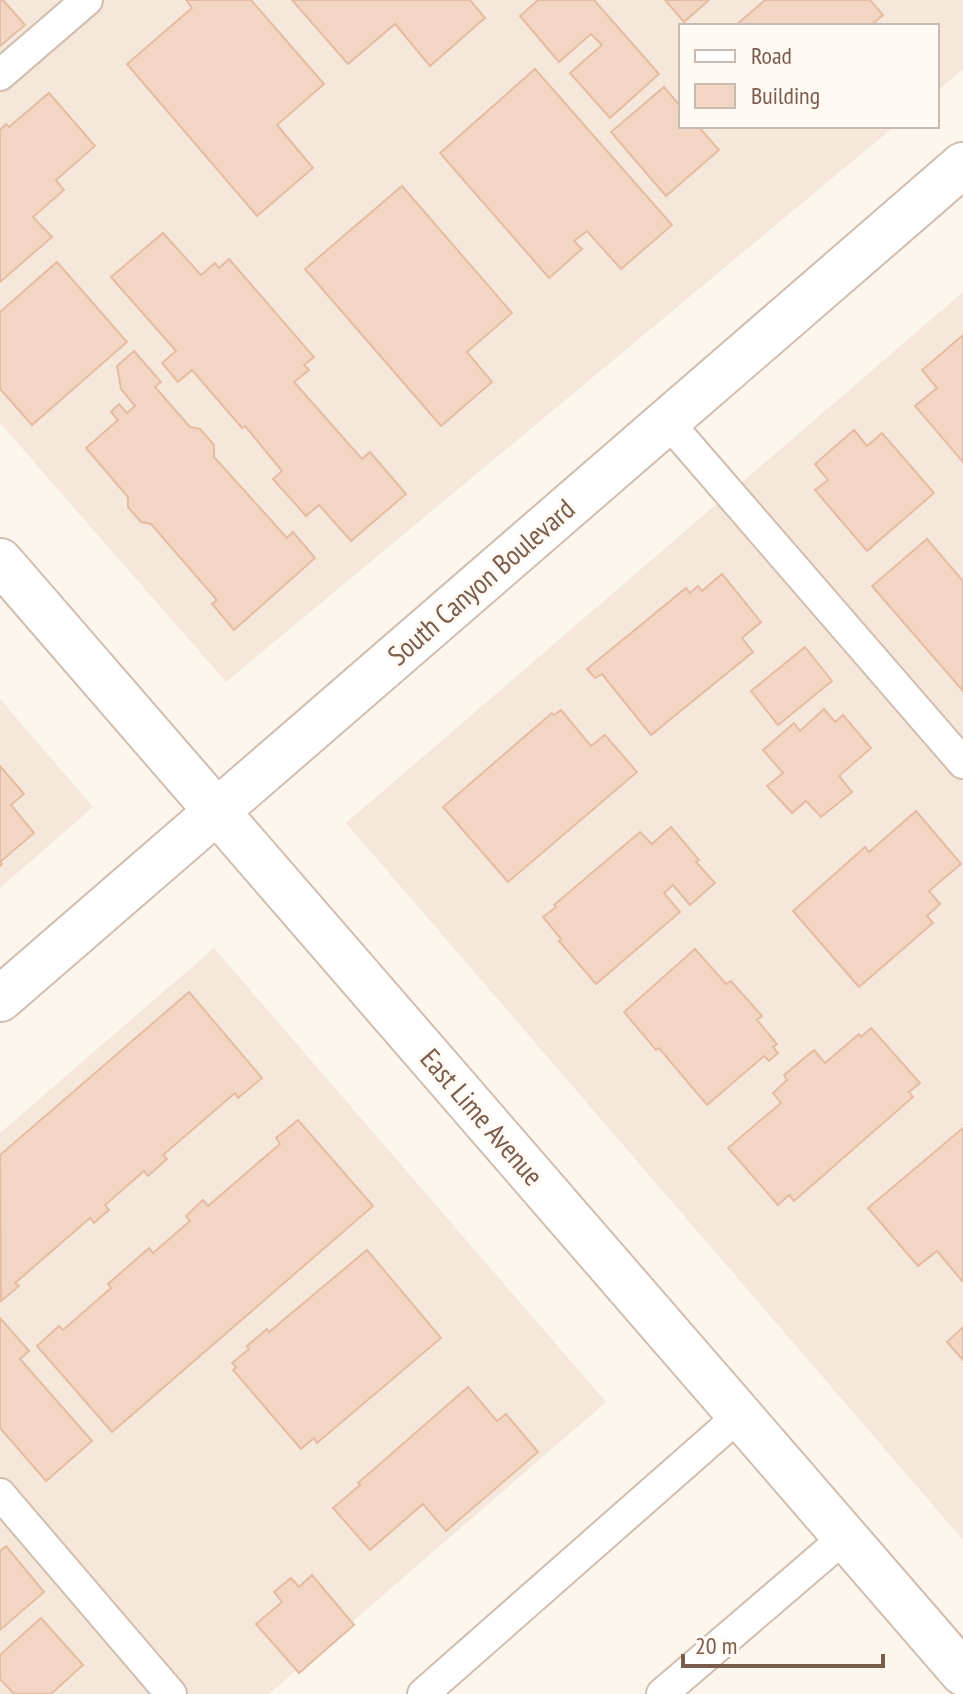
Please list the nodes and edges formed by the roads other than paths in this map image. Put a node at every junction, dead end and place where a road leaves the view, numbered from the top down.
1 (87, 0) edge
2 (0, 75) edge
3 (963, 165) edge
4 (667, 421) junction
5 (0, 561) edge
6 (963, 763) edge
7 (217, 811) junction
8 (0, 999) edge
9 (740, 1415) junction
10 (0, 1494) edge
11 (845, 1537) junction
12 (963, 1673) edge
13 (171, 1694) edge
14 (423, 1694) edge
15 (662, 1694) edge

1 - 2 lane
3 - 4 street, South Canyon Boulevard
4 - 6 lane
4 - 7 street, South Canyon Boulevard
5 - 7 street, East Lime Avenue
7 - 8 street, South Canyon Boulevard
7 - 9 street, East Lime Avenue
9 - 11 street, East Lime Avenue
9 - 14 lane
10 - 13 lane
11 - 12 street, East Lime Avenue
11 - 15 lane

